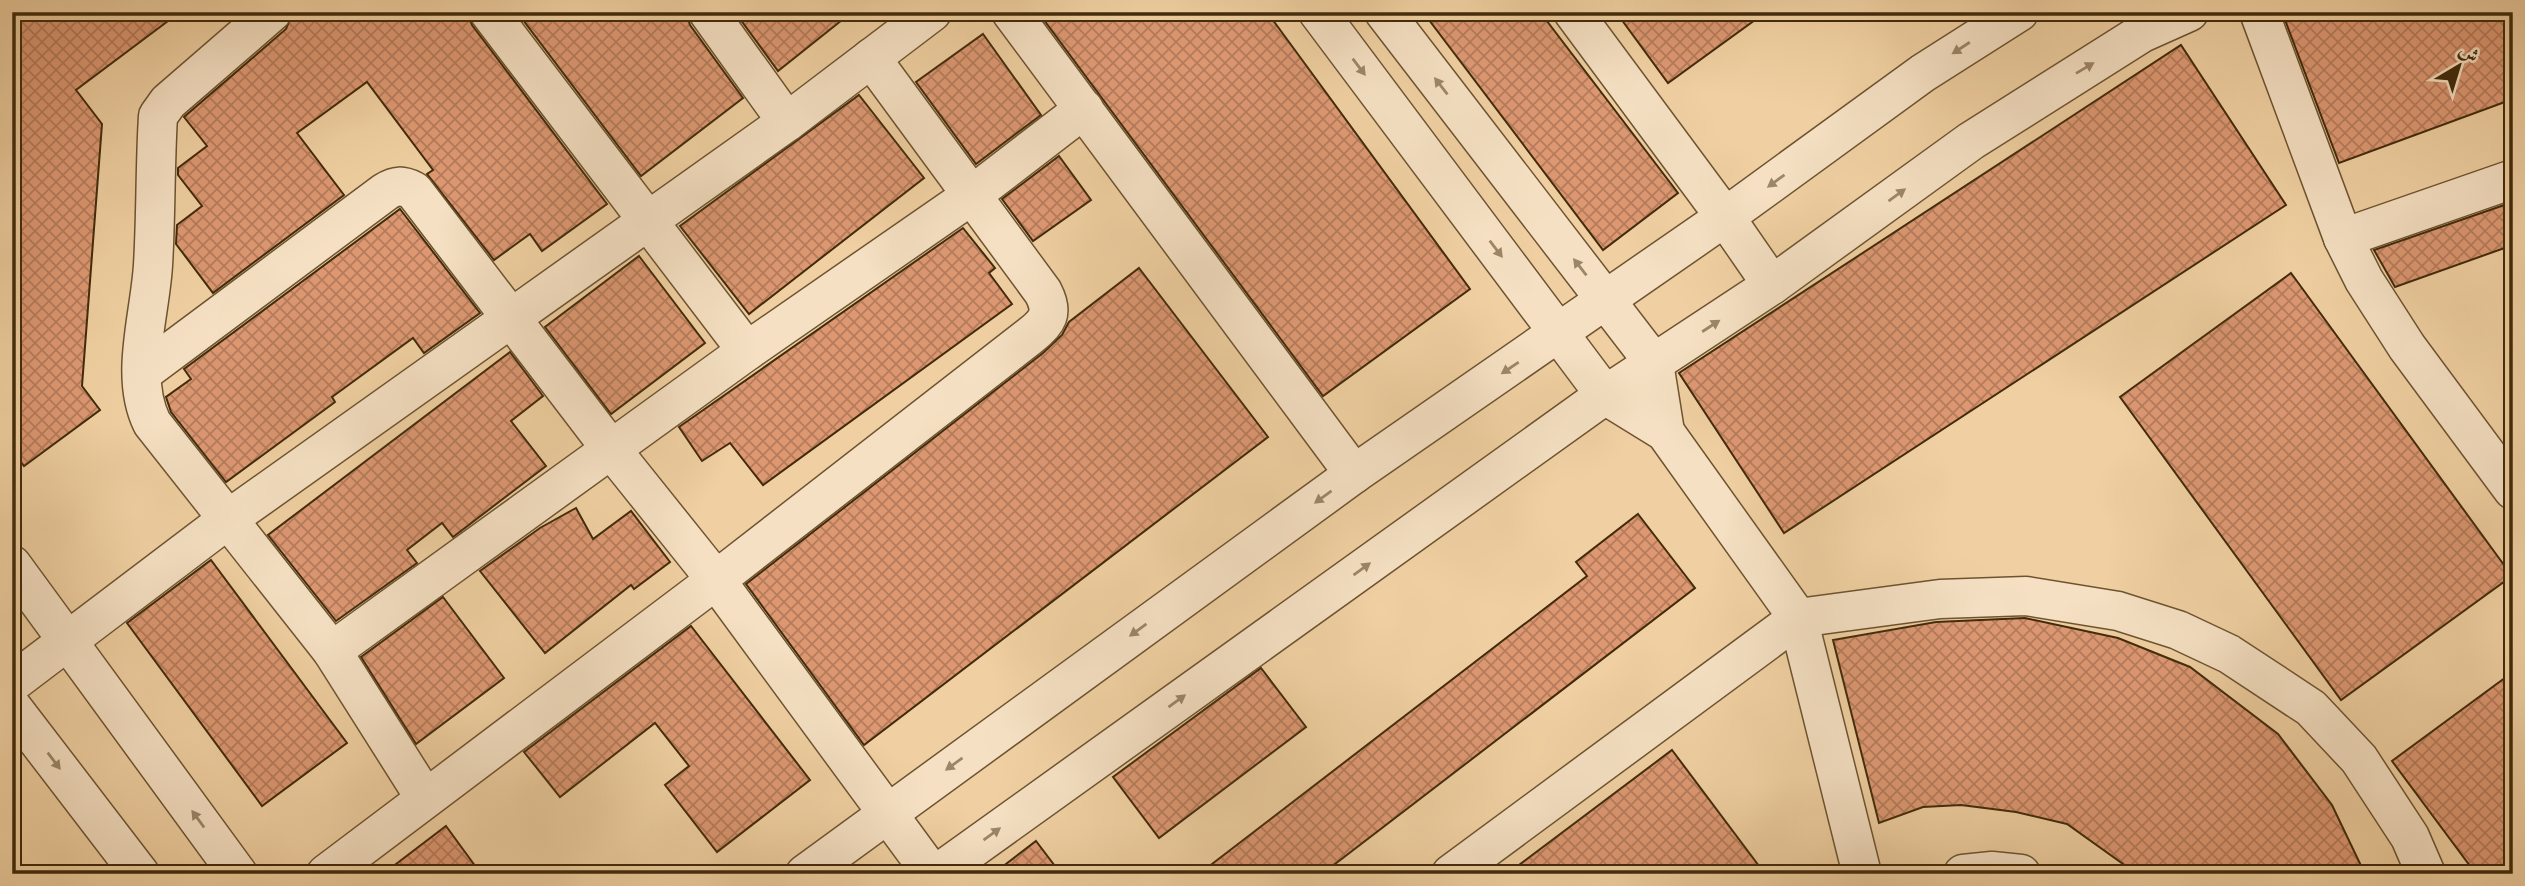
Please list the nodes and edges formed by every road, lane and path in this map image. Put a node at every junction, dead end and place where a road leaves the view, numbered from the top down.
1 (272, 12) edge
2 (489, 12) edge
3 (708, 12) edge
4 (932, 12) edge
5 (1011, 12) edge
6 (1318, 12) edge
7 (1384, 12) edge
8 (1573, 12) edge
9 (2019, 12) edge
10 (2189, 12) edge
11 (2259, 12) edge
12 (870, 58) junction
13 (1084, 109) junction
14 (787, 122) junction
15 (2513, 179) edge
16 (972, 195) junction
17 (1726, 217) junction
18 (647, 222) junction
19 (2343, 238) junction
20 (1772, 285) junction
21 (1605, 300) junction
22 (511, 318) junction
23 (1559, 334) junction
24 (747, 351) junction
25 (1654, 363) junction
26 (142, 373) junction
27 (1605, 395) junction
28 (1665, 432) junction
29 (611, 449) junction
30 (1354, 474) junction
31 (2513, 490) edge
32 (227, 520) junction
33 (12, 565) edge
34 (716, 580) junction
35 (1798, 618) junction
36 (69, 642) junction
37 (332, 651) junction
38 (12, 683) edge
39 (12, 707) edge
40 (425, 798) junction
41 (887, 813) junction
42 (140, 874) edge
43 (238, 874) edge
44 (326, 874) edge
45 (806, 874) edge
46 (934, 874) edge
47 (1451, 874) edge
48 (1862, 874) edge
49 (1963, 874) edge
50 (2021, 874) edge
51 (2426, 874) edge

1 - 26 street
2 - 18 street
3 - 14 street
4 - 12 street
5 - 13 street
6 -> 23 street
21 -> 7 street
8 - 17 street
9 -> 17 street
20 -> 10 street
11 - 19 street
12 - 14 street
12 - 16 street
13 - 16 street
13 - 30 street
14 - 18 street
15 - 19 street
16 - 24 street
16 - 34 street
17 - 20 street
17 - 21 street
18 - 22 street
18 - 24 street
19 - 31 street
25 -> 20 street
21 - 23 street
21 - 25 street
22 - 26 street
22 - 29 street
22 - 32 street
23 - 27 street
23 -> 30 street
24 - 29 street
25 - 27 street
25 - 28 street
26 - 32 street
27 - 28 street
46 -> 27 street
28 - 35 street
29 - 34 street
29 - 37 street
30 -> 41 street
32 - 36 street
32 - 37 street
33 - 36 street
34 - 40 street
34 - 41 street
35 - 47 street
35 - 48 street
35 - 51 street
36 - 38 street
43 -> 36 street
37 - 40 street
39 -> 42 street
40 - 44 street
41 - 45 street
41 - 46 street
49 - 50 street

